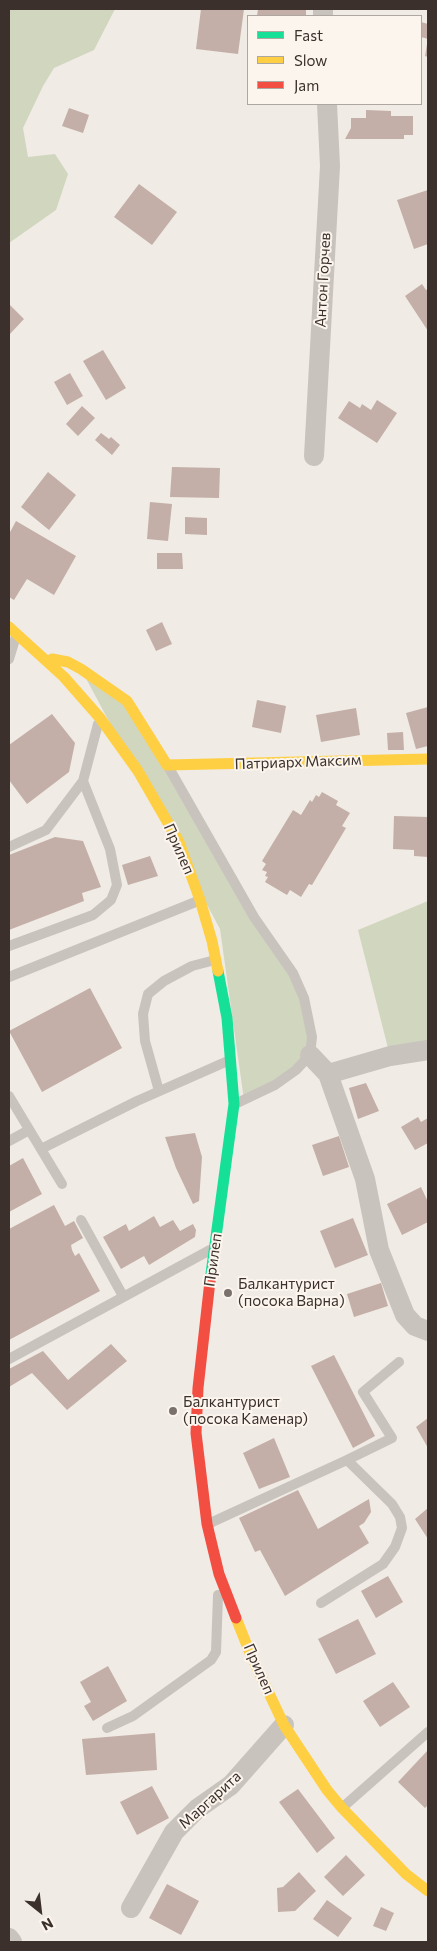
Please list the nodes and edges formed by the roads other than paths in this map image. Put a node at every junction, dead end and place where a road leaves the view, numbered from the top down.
1 (327, 105) edge
2 (314, 456) dead end
3 (13, 631) edge
4 (43, 657) junction
5 (9, 659) edge
6 (100, 718) junction
7 (428, 759) edge
8 (167, 765) junction
9 (83, 781) junction
10 (9, 847) edge
11 (200, 900) junction
12 (9, 946) edge
13 (215, 960) junction
14 (9, 977) edge
15 (428, 1050) edge
16 (310, 1054) junction
17 (231, 1060) junction
18 (328, 1074) junction
19 (160, 1091) junction
20 (9, 1096) edge
21 (234, 1104) junction
22 (30, 1130) junction
23 (9, 1141) edge
24 (41, 1149) junction
25 (62, 1184) dead end
26 (81, 1220) dead end
27 (215, 1248) junction
28 (124, 1296) junction
29 (428, 1332) edge
30 (9, 1359) edge
31 (399, 1362) dead end
32 (346, 1460) junction
33 (207, 1524) junction
34 (220, 1574) junction
35 (321, 1603) dead end
36 (284, 1725) junction
37 (107, 1728) dead end
38 (428, 1732) edge
39 (342, 1808) junction
40 (428, 1892) edge
41 (132, 1908) dead end
42 (9, 1938) edge
43 (12, 1942) edge

1 - 2 street, Антон Горчев
3 - 4 street, Прилеп
3 - 5 lane
4 - 6 street, Прилеп
4 - 8 street
6 - 9 lane
6 - 11 street, Прилеп
7 - 8 street, Патриарх Максим
8 - 16 lane
9 - 10 lane
9 - 12 lane
11 - 13 street, Прилеп
11 - 14 lane
13 - 17 street, Прилеп
13 - 19 lane
15 - 18 street
16 - 18 street
16 - 21 lane
17 - 19 lane
17 - 21 street, Прилеп
18 - 29 street
19 - 24 lane
20 - 22 lane
21 - 27 street, Прилеп
22 - 23 lane
22 - 24 lane
24 - 25 lane
26 - 28 lane
27 - 28 lane
27 - 33 street, Прилеп
28 - 30 lane
31 - 32 lane
32 - 33 lane
32 - 35 lane
33 - 34 street, Прилеп
34 - 36 street, Прилеп
34 - 37 lane
36 - 39 street, Прилеп
36 - 41 street, Маргарита
38 - 39 lane
39 - 40 street, Прилеп
42 - 43 street

